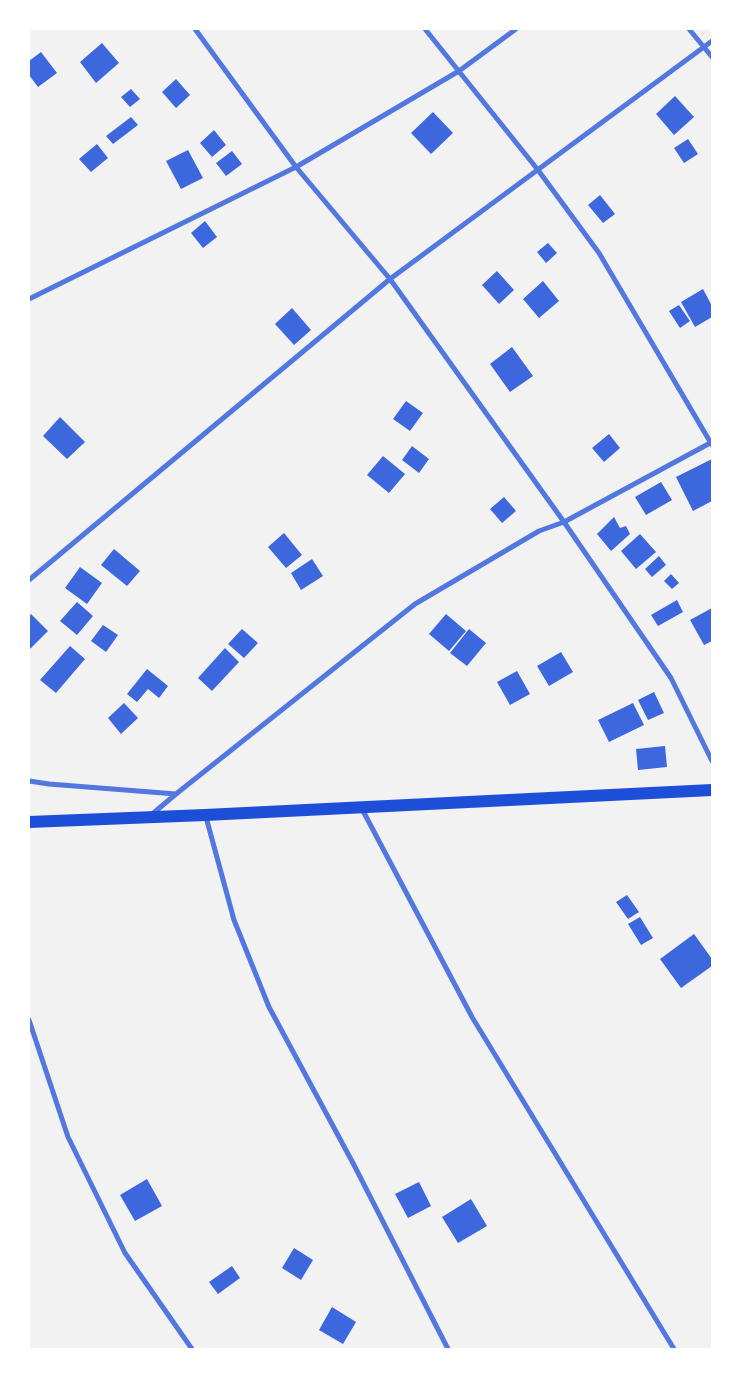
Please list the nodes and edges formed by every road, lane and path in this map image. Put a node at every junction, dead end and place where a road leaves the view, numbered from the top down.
1 (195, 29) edge
2 (426, 29) edge
3 (516, 29) edge
4 (689, 29) edge
5 (712, 41) edge
6 (704, 47) junction
7 (712, 57) edge
8 (459, 71) junction
9 (296, 167) junction
10 (538, 170) junction
11 (390, 279) junction
12 (29, 299) edge
13 (712, 444) edge
14 (564, 522) junction
15 (29, 580) edge
16 (712, 761) edge
17 (29, 780) edge
18 (712, 790) edge
19 (176, 794) junction
20 (361, 808) junction
21 (205, 815) junction
22 (149, 817) junction
23 (29, 822) edge
24 (29, 1020) edge
25 (192, 1349) edge
26 (448, 1349) edge
27 (674, 1349) edge

1 - 9 street
2 - 8 street
3 - 8 street
4 - 6 street
5 - 6 street
6 - 7 street
6 - 10 street
8 - 9 street
8 - 10 street
9 - 11 street
9 - 12 street
10 - 11 street
10 - 13 street
11 - 14 street
11 - 15 street
13 - 14 street
14 - 16 street
14 - 19 street
17 - 19 street
18 - 20 main road
19 - 22 street
20 - 21 main road
20 - 27 street
21 - 22 main road
21 - 26 street
22 - 23 main road
24 - 25 street

